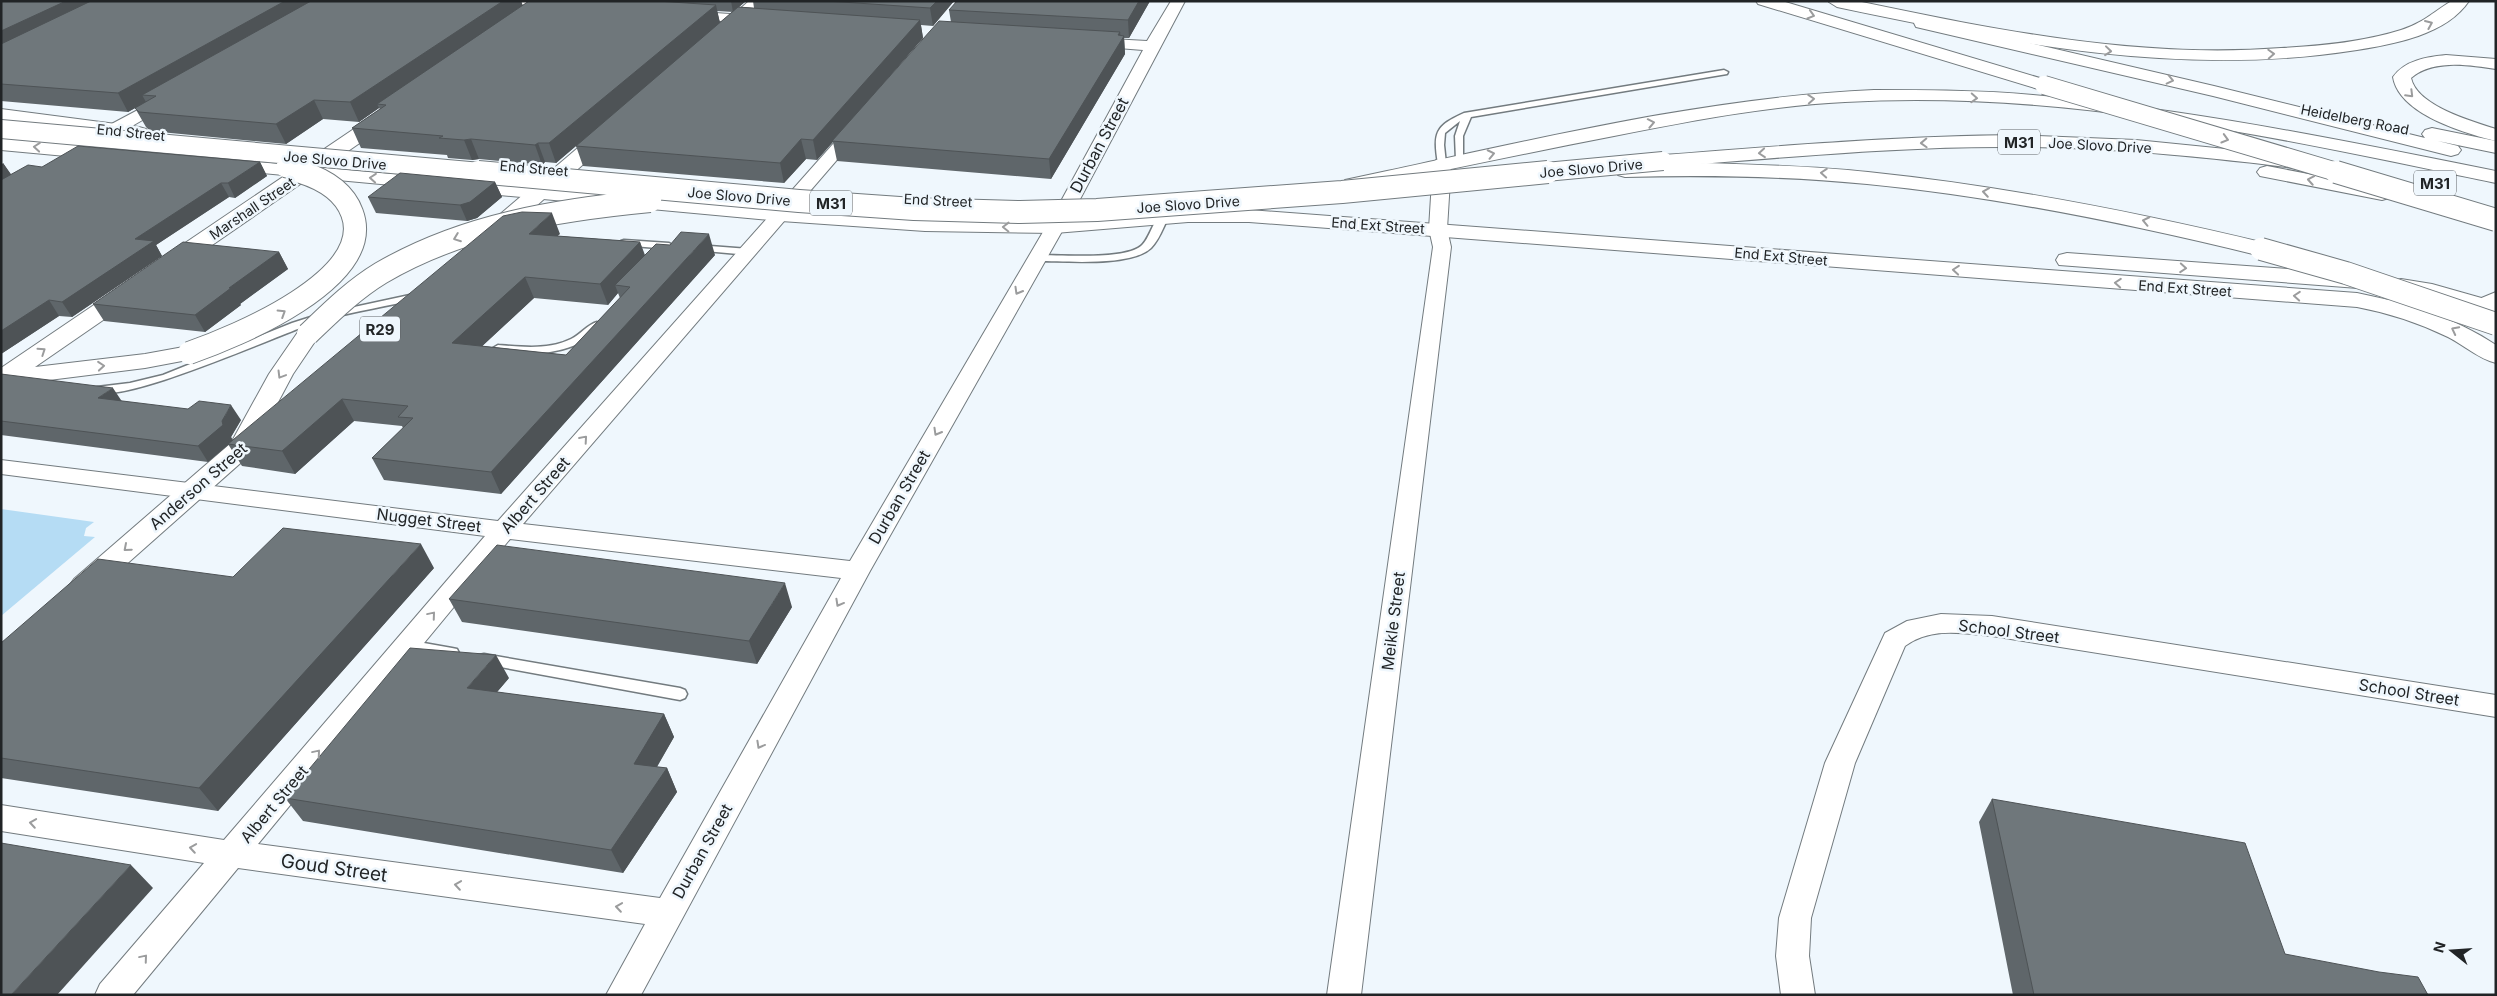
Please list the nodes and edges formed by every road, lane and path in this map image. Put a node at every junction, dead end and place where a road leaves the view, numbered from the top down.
1 (492, 1) edge
2 (1178, 1) edge
3 (1764, 1) edge
4 (1835, 2) edge
5 (547, 3) edge
6 (2458, 5) edge
7 (574, 7) edge
8 (764, 11) edge
9 (671, 14) edge
10 (740, 18) junction
11 (522, 21) edge
12 (1074, 41) edge
13 (1152, 46) junction
14 (703, 50) edge
15 (2496, 64) edge
16 (1724, 72) dead end
17 (2214, 90) junction
18 (179, 92) edge
19 (398, 107) edge
20 (870, 113) edge
21 (1, 115) edge
22 (1467, 115) junction
23 (623, 120) edge
24 (1, 130) edge
25 (112, 130) junction
26 (2496, 135) edge
27 (2024, 142) junction
28 (142, 143) junction
29 (1, 144) edge
30 (2496, 147) edge
31 (76, 151) junction
32 (336, 151) junction
33 (1451, 162) junction
34 (2496, 162) edge
35 (51, 165) edge
36 (564, 171) junction
37 (304, 172) junction
38 (1500, 177) junction
39 (2496, 177) edge
40 (538, 193) junction
41 (2496, 195) edge
42 (793, 203) junction
43 (1069, 203) junction
44 (1256, 205) junction
45 (1163, 218) junction
46 (2496, 218) edge
47 (1054, 228) junction
48 (1445, 228) junction
49 (613, 242) edge
50 (680, 247) junction
51 (749, 252) junction
52 (1037, 258) junction
53 (657, 260) edge
54 (456, 264) edge
55 (427, 289) joint
56 (2390, 306) junction
57 (2493, 312) edge
58 (606, 315) edge
59 (382, 328) edge
60 (498, 348) edge
61 (2496, 356) edge
62 (1, 380) edge
63 (94, 390) edge
64 (285, 410) edge
65 (241, 449) junction
66 (1, 467) edge
67 (194, 490) junction
68 (504, 530) junction
69 (857, 570) junction
70 (67, 601) edge
71 (408, 645) junction
72 (680, 694) dead end
73 (2496, 706) edge
74 (1, 818) edge
75 (232, 854) junction
76 (667, 914) junction
77 (112, 995) edge
78 (623, 995) edge
79 (1344, 995) edge
80 (1798, 995) edge

1 - 5 street
2 - 13 street, Durban Street
3 -> 46 main road, bridge
4 -> 6 main road
4 -> 17 main road
5 - 7 street
5 - 11 main road
8 - 10 main road
9 - 10 street
10 - 14 main road
12 - 13 street
13 - 43 street, Durban Street
15 -> 26 main road
16 - 22 lane
17 - 30 main road, Heidelberg Road
17 - 34 main road
18 - 25 street
19 - 32 main road, Marshall Street
20 - 42 street, Albert Street
21 - 25 main road, End Street
22 - 33 lane
22 - 33 lane
23 - 36 main road
24 - 28 main road, Joe Slovo Drive / M31, bridge
25 - 31 street
25 - 32 main road, End Street
27 -> 38 main road, Joe Slovo Drive / M31, bridge
27 - 41 main road, Joe Slovo Drive / M31
46 -> 27 main road
28 - 42 main road, Joe Slovo Drive / M31, bridge
62 -> 28 main road, bridge
31 -> 29 main road, End Street
31 - 35 street
31 - 37 main road, End Street
32 - 36 main road, End Street
32 - 37 main road, Marshall Street
33 -> 39 main road
33 - 44 main road
33 - 48 street, Meikle Street
36 - 40 main road
36 - 42 main road, End Street
40 -> 37 main road, End Street
62 -> 37 main road, Marshall Street
38 - 42 main road, Joe Slovo Drive / M31, bridge
57 -> 38 main road, bridge
40 - 42 main road, End Street
40 - 54 main road
42 - 43 main road, End Street
47 -> 42 main road, End Street
42 - 51 street, Albert Street
42 -> 65 main road, bridge
43 - 44 main road, End Ext Street
43 - 47 street, Durban Street
44 - 48 main road, End Ext Street
45 - 47 main road, End Ext Street
45 - 48 main road, End Ext Street
45 - 52 lane
47 - 52 street, Durban Street
56 -> 48 main road, End Ext Street
48 -> 57 main road, End Ext Street
48 - 79 street, Meikle Street
49 - 50 lane
50 - 51 lane
50 - 53 lane
68 -> 51 street, Albert Street
52 -> 69 street, Durban Street
55 - 59 main road, R29
55 - 63 lane
56 - 57 main road
61 -> 56 main road, End Ext Street
58 - 60 lane
64 - 65 main road, Anderson Street
65 - 67 main road, Anderson Street
66 - 67 street, Nugget Street
67 - 68 street, Nugget Street
67 -> 70 main road, Anderson Street
68 - 69 street, Nugget Street
71 -> 68 street, Albert Street
69 -> 76 street, Durban Street
71 - 72 lane
75 -> 71 street, Albert Street
73 - 80 street, School Street
75 -> 74 street, Goud Street
76 -> 75 street, Goud Street
77 -> 75 street, Albert Street
76 - 78 street, Durban Street

